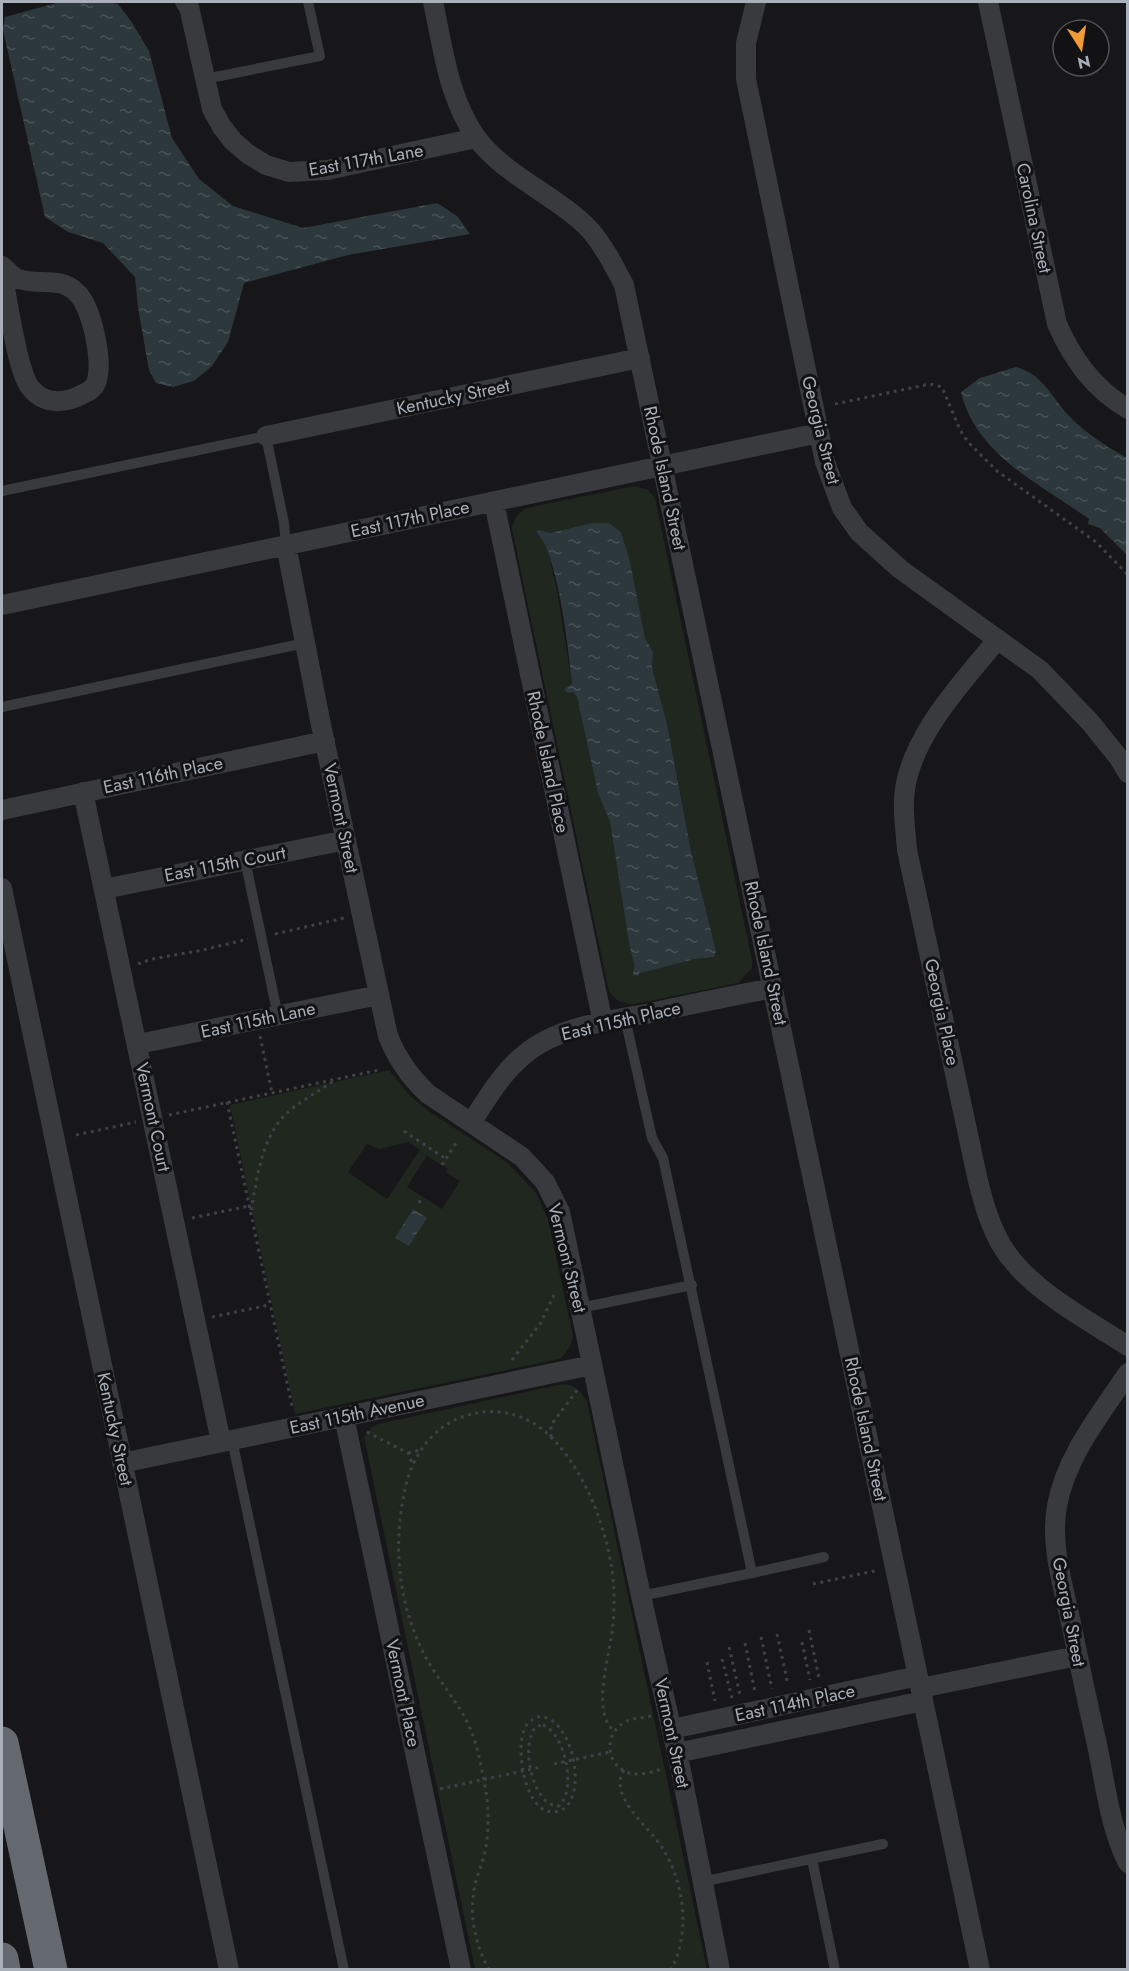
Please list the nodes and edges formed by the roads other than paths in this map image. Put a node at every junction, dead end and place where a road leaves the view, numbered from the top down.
1 (185, 2) edge
2 (308, 2) edge
3 (434, 2) edge
4 (756, 2) edge
5 (988, 2) edge
6 (205, 79) junction
7 (476, 138) junction
8 (2, 266) edge
9 (2, 272) edge
10 (640, 358) junction
11 (11, 361) edge
12 (1128, 409) edge
13 (819, 433) junction
14 (266, 436) junction
15 (663, 466) junction
16 (2, 491) edge
17 (494, 502) junction
18 (286, 545) junction
19 (2, 605) edge
20 (998, 640) junction
21 (305, 643) junction
22 (2, 707) edge
23 (325, 741) junction
24 (1128, 773) edge
25 (83, 792) junction
26 (2, 810) edge
27 (346, 840) junction
28 (245, 860) junction
29 (2, 888) edge
30 (104, 889) junction
31 (773, 988) junction
32 (379, 995) junction
33 (278, 1016) junction
34 (625, 1018) junction
35 (603, 1023) junction
36 (138, 1044) junction
37 (471, 1122) junction
38 (692, 1286) junction
39 (580, 1308) junction
40 (1128, 1346) edge
41 (592, 1365) junction
42 (1128, 1373) edge
43 (344, 1417) junction
44 (226, 1441) junction
45 (122, 1463) junction
46 (824, 1557) dead end
47 (752, 1573) junction
48 (641, 1596) junction
49 (1077, 1656) junction
50 (921, 1688) junction
51 (672, 1729) junction
52 (2, 1743) edge
53 (677, 1753) junction
54 (883, 1844) dead end
55 (812, 1859) junction
56 (1128, 1863) edge
57 (701, 1882) junction
58 (2, 1959) edge
59 (4, 1970) edge
60 (51, 1970) edge
61 (229, 1970) edge
62 (344, 1970) edge
63 (461, 1970) edge
64 (720, 1970) edge
65 (835, 1970) edge
66 (980, 1970) edge

1 - 6 street, East 117th Lane
2 - 6 lane
3 - 7 street, Rhode Island Street
4 - 13 street, Georgia Street
5 - 12 street, Carolina Street
6 - 7 street, East 117th Lane
7 - 10 street, Rhode Island Street
8 - 11 street
9 - 11 street
10 - 14 street, Kentucky Street
10 - 15 street, Rhode Island Street
13 - 15 street, East 117th Place
13 - 20 street, Georgia Street
14 - 16 lane
14 - 18 lane
15 - 17 street, East 117th Place
15 - 31 street, Rhode Island Street
17 - 18 street, East 117th Place
17 - 35 street, Rhode Island Place
18 - 19 street, East 117th Place
18 - 21 street, Vermont Street
20 - 24 street, Georgia Street
20 - 40 street, Georgia Place
21 - 22 lane
21 - 23 street, Vermont Street
23 - 25 street, East 116th Place
23 - 27 street, Vermont Street
25 - 26 street, East 116th Place
25 - 30 street, Vermont Court
27 - 28 street, East 115th Court
27 - 32 street, Vermont Street
28 - 30 street, East 115th Court
28 - 33 lane
29 - 45 street, Kentucky Street
30 - 36 street, Vermont Court
31 - 34 street, East 115th Place
31 - 50 street, Rhode Island Street
32 - 33 street, East 115th Lane
32 - 37 street, Vermont Street
33 - 36 street, East 115th Lane
34 - 35 street, East 115th Place
34 - 38 lane
35 - 37 street, East 115th Place
36 - 44 street, Vermont Court
37 - 39 street, Vermont Street
38 - 39 lane
38 - 47 lane
39 - 41 street, Vermont Street
41 - 43 street, East 115th Avenue
41 - 48 street, Vermont Street
42 - 49 street, Georgia Street
43 - 44 street, East 115th Avenue
43 - 63 street, Vermont Place
44 - 45 street, East 115th Avenue
44 - 62 lane
45 - 61 street, Kentucky Street
46 - 47 lane
47 - 48 lane
48 - 51 street, Vermont Street
49 - 50 street, East 114th Place
49 - 56 street, Georgia Street
50 - 51 street, East 114th Place
50 - 53 street, East 114th Place
50 - 66 street, Rhode Island Street
51 - 53 street, Vermont Street
52 - 60 highway
53 - 57 street, Vermont Street
54 - 55 lane
55 - 57 lane
55 - 65 lane
57 - 64 street, Vermont Street
58 - 59 highway

